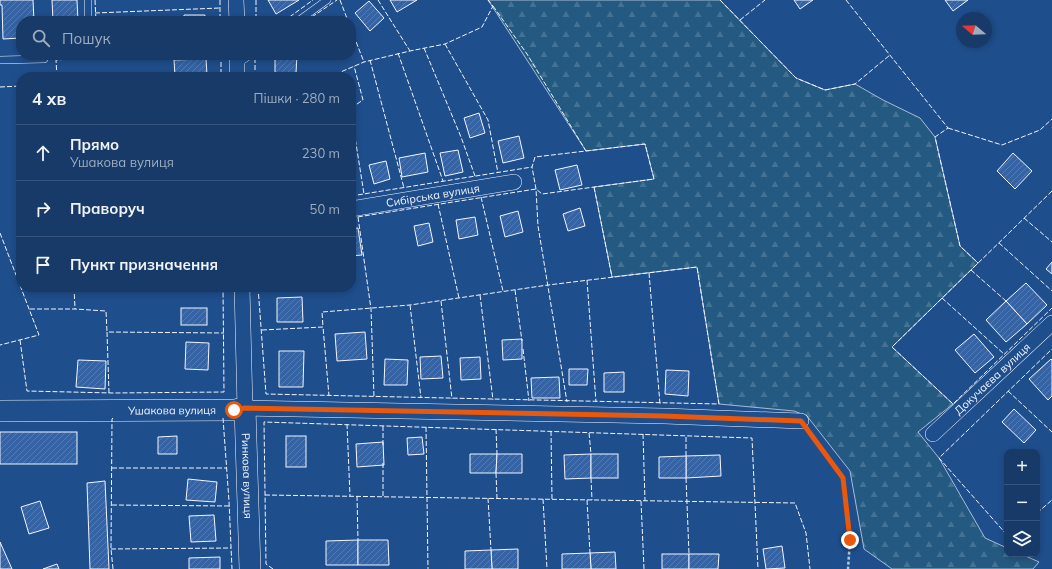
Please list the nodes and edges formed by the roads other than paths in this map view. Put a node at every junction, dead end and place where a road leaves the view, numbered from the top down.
1 (88, 0) edge
2 (236, 0) edge
3 (327, 0) edge
4 (88, 16) edge
5 (237, 16) edge
6 (305, 16) edge
7 (0, 60) edge
8 (16, 60) edge
9 (514, 182) dead end
10 (356, 208) edge
11 (242, 292) edge
12 (1052, 323) edge
13 (245, 408) junction
14 (0, 411) edge
15 (801, 421) road end
16 (933, 434) dead end
17 (250, 569) edge

1 - 4 lane
2 - 5 street
3 - 6 lane
7 - 8 lane
9 - 10 street, Сибірська вулиця
11 - 13 street, Ринкова вулиця
12 - 16 street, Докучаєва вулиця
13 - 14 street, Ушакова вулиця
13 - 15 street, Ушакова вулиця
13 - 17 street, Ринкова вулиця

